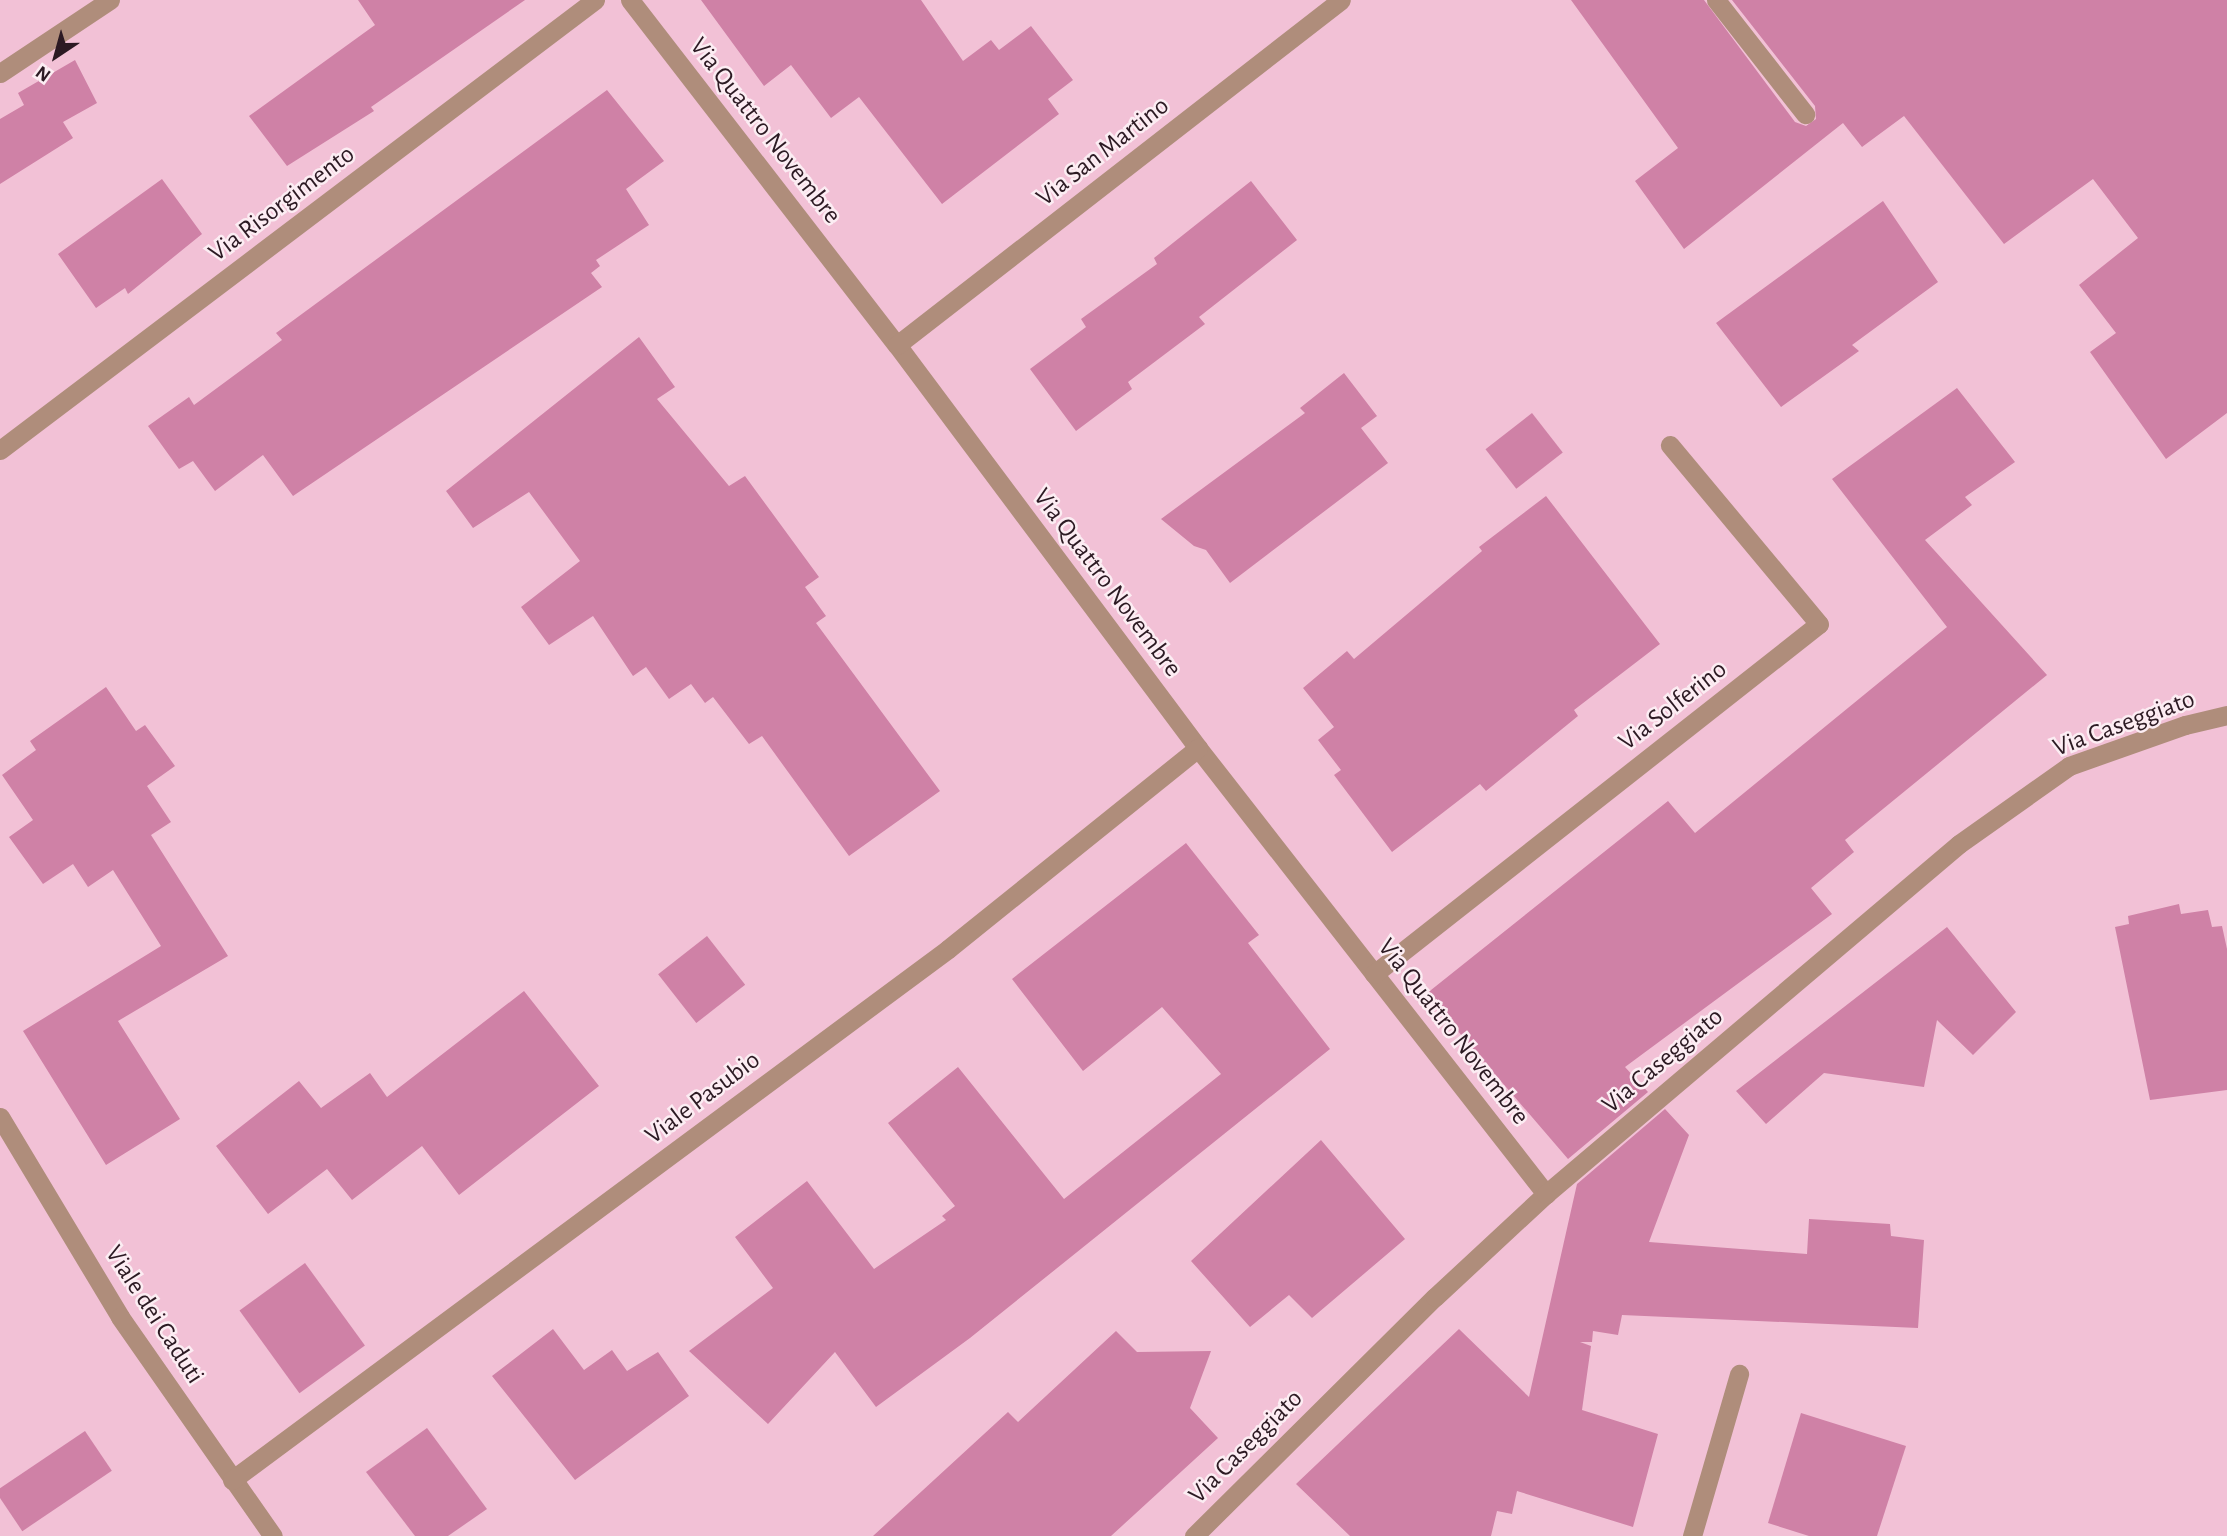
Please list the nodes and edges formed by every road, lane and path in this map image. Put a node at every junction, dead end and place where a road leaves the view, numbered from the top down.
1 (110, 0) edge
2 (595, 0) edge
3 (630, 0) edge
4 (1341, 0) edge
5 (1716, 0) edge
6 (87, 5) edge
7 (0, 73) edge
8 (1805, 114) dead end
9 (897, 345) junction
10 (1670, 444) dead end
11 (0, 450) edge
12 (2227, 715) edge
13 (1198, 748) junction
14 (1374, 974) junction
15 (0, 1117) edge
16 (1546, 1194) junction
17 (1740, 1374) dead end
18 (232, 1480) junction
19 (272, 1536) edge
20 (1194, 1536) edge
21 (1692, 1536) edge

1 - 6 street
2 - 11 street, Via Risorgimento
3 - 9 street, Via Quattro Novembre
4 - 9 street, Via San Martino
5 - 8 street
6 - 7 street
9 - 13 street, Via Quattro Novembre
10 - 14 street, Via Solferino
12 - 16 street, Via Caseggiato
13 - 14 street, Via Quattro Novembre
13 - 18 street, Viale Pasubio
14 - 16 street, Via Quattro Novembre
15 - 18 street, Viale dei Caduti
16 - 20 street, Via Caseggiato
17 - 21 street
18 - 19 street, Viale dei Caduti

